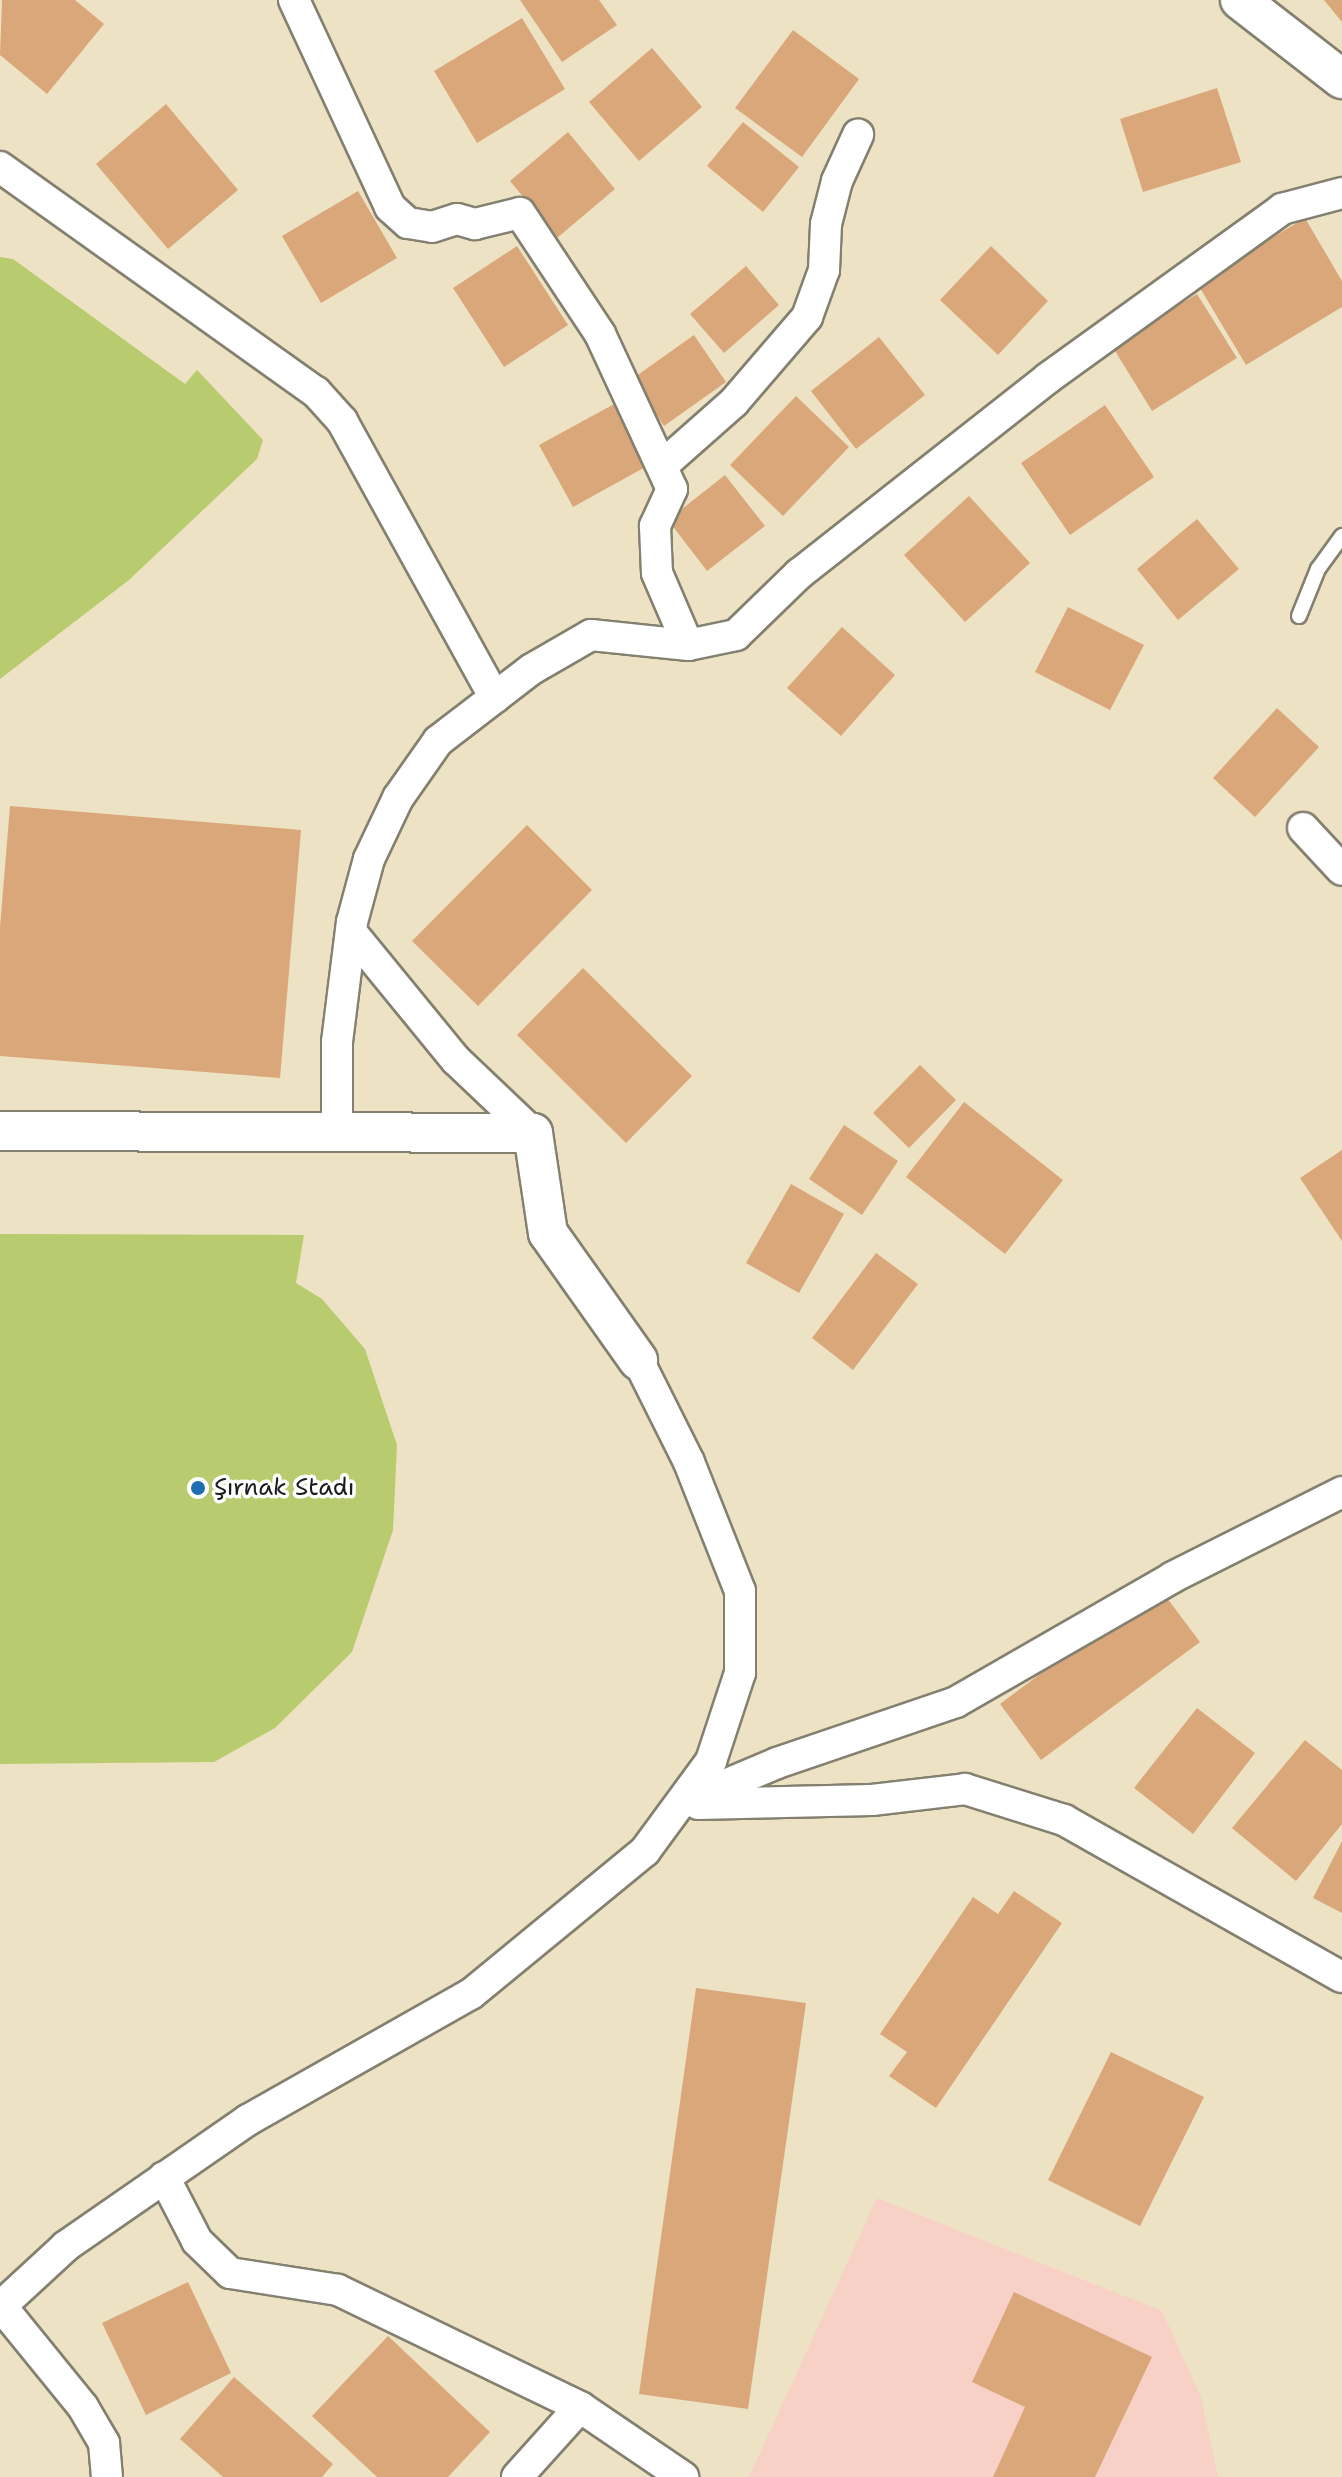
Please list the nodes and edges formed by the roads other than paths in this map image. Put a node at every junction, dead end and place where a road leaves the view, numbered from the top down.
1 (294, 0) edge
2 (1240, 0) edge
3 (1342, 79) edge
4 (858, 135) dead end
5 (0, 167) edge
6 (1342, 193) edge
7 (664, 464) junction
8 (1342, 536) edge
9 (1299, 616) dead end
10 (688, 645) junction
11 (495, 698) junction
12 (1303, 828) dead end
13 (1342, 870) edge
14 (352, 933) junction
15 (0, 1131) edge
16 (337, 1133) junction
17 (533, 1133) junction
18 (638, 1360) joint
19 (1342, 1492) edge
20 (680, 1804) junction
21 (1342, 1977) edge
22 (164, 2177) junction
23 (0, 2306) edge
24 (580, 2407) junction
25 (107, 2477) edge
26 (517, 2477) edge
27 (683, 2477) edge

1 - 7 street
2 - 3 street
4 - 7 street
5 - 11 street
6 - 10 street
7 - 10 street
8 - 9 lane
10 - 11 street
11 - 14 street
12 - 13 street
14 - 16 street
14 - 17 street
15 - 16 street
16 - 17 street
17 - 18 street
18 - 20 street
19 - 20 street
20 - 21 street
20 - 22 street
22 - 23 street
22 - 24 street
23 - 25 street
24 - 26 street
24 - 27 street

